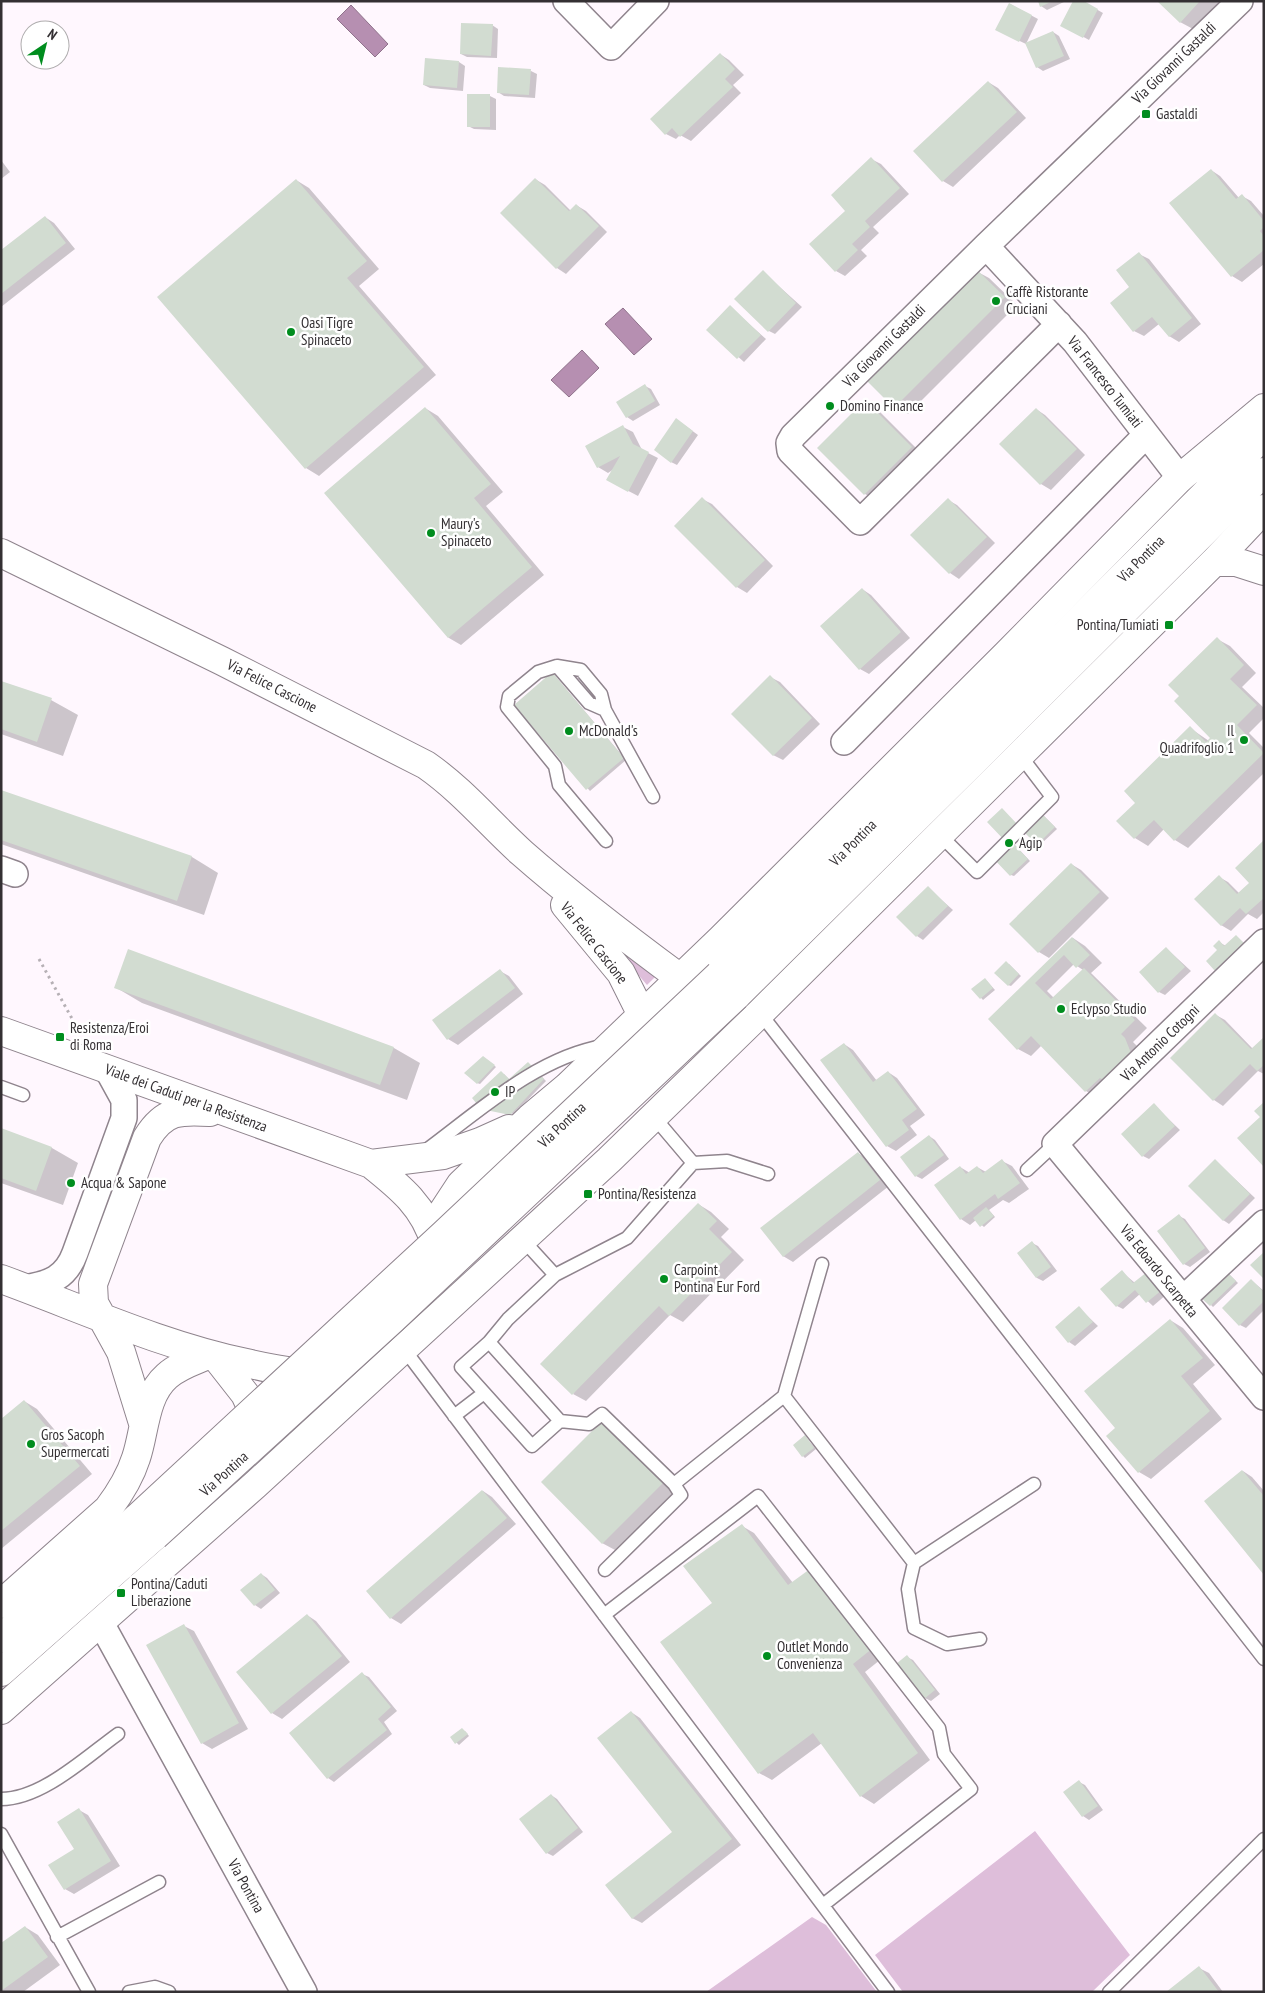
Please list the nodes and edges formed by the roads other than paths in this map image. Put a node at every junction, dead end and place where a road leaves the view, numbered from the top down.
1 (566, 1) edge
2 (656, 1) edge
3 (1240, 1) edge
4 (986, 246) junction
5 (1059, 324) junction
6 (1264, 408) edge
7 (1146, 434) junction
8 (1264, 435) edge
9 (1264, 472) edge
10 (1180, 478) junction
11 (1264, 509) edge
12 (1, 534) edge
13 (1, 553) edge
14 (1214, 562) junction
15 (31, 567) junction
16 (1264, 571) edge
17 (844, 742) dead end
18 (1020, 755) junction
19 (653, 797) dead end
20 (940, 835) junction
21 (606, 841) dead end
22 (521, 852) junction
23 (1264, 942) edge
24 (680, 978) junction
25 (727, 985) junction
26 (760, 1013) junction
27 (642, 1015) junction
28 (1, 1031) edge
29 (611, 1045) junction
30 (107, 1069) junction
31 (1, 1087) edge
32 (24, 1094) dead end
33 (226, 1113) junction
34 (654, 1117) junction
35 (530, 1118) junction
36 (1055, 1144) junction
37 (412, 1160) junction
38 (693, 1163) junction
39 (371, 1164) junction
40 (1028, 1170) dead end
41 (768, 1174) dead end
42 (1264, 1223) edge
43 (522, 1240) junction
44 (437, 1251) junction
45 (822, 1264) dead end
46 (486, 1274) junction
47 (555, 1274) junction
48 (13, 1284) edge
49 (1182, 1299) junction
50 (447, 1309) junction
51 (103, 1319) junction
52 (489, 1342) junction
53 (404, 1349) junction
54 (212, 1356) junction
55 (376, 1375) junction
56 (484, 1393) junction
57 (784, 1396) junction
58 (1264, 1398) edge
59 (454, 1416) junction
60 (560, 1421) junction
61 (143, 1423) junction
62 (674, 1484) junction
63 (1034, 1484) dead end
64 (255, 1485) junction
65 (147, 1527) junction
66 (914, 1564) junction
67 (604, 1570) dead end
68 (1, 1604) edge
69 (604, 1615) junction
70 (101, 1623) junction
71 (1, 1638) edge
72 (980, 1639) dead end
73 (1264, 1659) edge
74 (1, 1672) edge
75 (1, 1710) edge
76 (118, 1734) dead end
77 (1, 1799) edge
78 (1, 1834) edge
79 (1264, 1839) edge
80 (159, 1882) dead end
81 (823, 1905) junction
82 (57, 1937) junction
83 (89, 1992) edge
84 (129, 1992) edge
85 (170, 1992) edge
86 (304, 1992) edge
87 (888, 1992) edge
88 (1108, 1992) edge

1 - 2 street
3 - 4 street, Via Giovanni Gastaldi
4 - 5 street, Via Francesco Tumiati
4 - 5 street, Via Giovanni Gastaldi
5 - 7 street, Via Francesco Tumiati
6 - 10 main road, Via Pontina
7 - 10 street, Via Francesco Tumiati
7 - 17 street
8 - 25 main road, Via Pontina
9 - 25 main road, Via Pontina
10 - 24 main road, Via Pontina
11 - 14 main road, Via Pontina
12 - 15 main road
13 - 15 main road, Via Felice Cascione
14 - 16 main road
14 - 18 main road, Via Pontina
15 - 22 main road, Via Felice Cascione
18 - 20 main road, Via Pontina
18 - 20 lane
19 - 21 lane
20 - 26 main road, Via Pontina
22 - 24 main road, Via Felice Cascione
22 - 27 main road, Via Felice Cascione
23 - 36 street, Via Antonio Cotogni
24 - 27 main road, Via Pontina
25 - 65 main road, Via Pontina, bridge
26 - 34 main road, Via Pontina
26 - 73 lane
27 - 29 main road, Via Pontina
28 - 30 main road, Viale dei Caduti per la Resistenza
29 - 35 main road, Via Pontina
29 - 37 lane
30 - 33 main road, Viale dei Caduti per la Resistenza
30 - 48 street
31 - 32 lane
33 - 39 main road, Viale dei Caduti per la Resistenza
33 - 51 main road
34 - 38 lane
34 - 43 main road, Via Pontina
35 - 37 main road, Via Pontina
35 - 44 main road, Via Pontina
36 - 40 lane
36 - 49 street, Via Edoardo Scarpetta
37 - 39 main road, Via Pontina
38 - 41 lane
38 - 47 lane
39 - 44 main road
42 - 49 street
43 - 46 main road, Via Pontina
43 - 47 lane
44 - 46 main road
44 - 50 main road
45 - 57 lane
46 - 50 main road, Via Pontina
47 - 52 lane
48 - 51 main road
49 - 58 street, Via Edoardo Scarpetta
50 - 53 main road, Via Pontina
51 - 54 main road
51 - 61 main road
52 - 56 lane
52 - 60 lane
53 - 55 main road, Via Pontina
53 - 59 lane
54 - 55 main road
54 - 61 main road
54 - 64 main road
55 - 64 main road, Via Pontina
56 - 59 lane
56 - 60 lane
57 - 62 lane
57 - 66 lane
59 - 69 lane
60 - 62 lane
61 - 68 main road
62 - 67 lane
63 - 66 lane
64 - 70 main road, Via Pontina
65 - 71 main road, Via Pontina
65 - 74 main road, Via Pontina
66 - 72 lane
69 - 81 lane
69 - 81 lane
70 - 75 main road, Via Pontina
70 - 86 street, Via Pontina
76 - 77 lane
78 - 82 lane
79 - 88 lane
80 - 82 lane
81 - 87 lane
82 - 83 lane
84 - 85 lane

